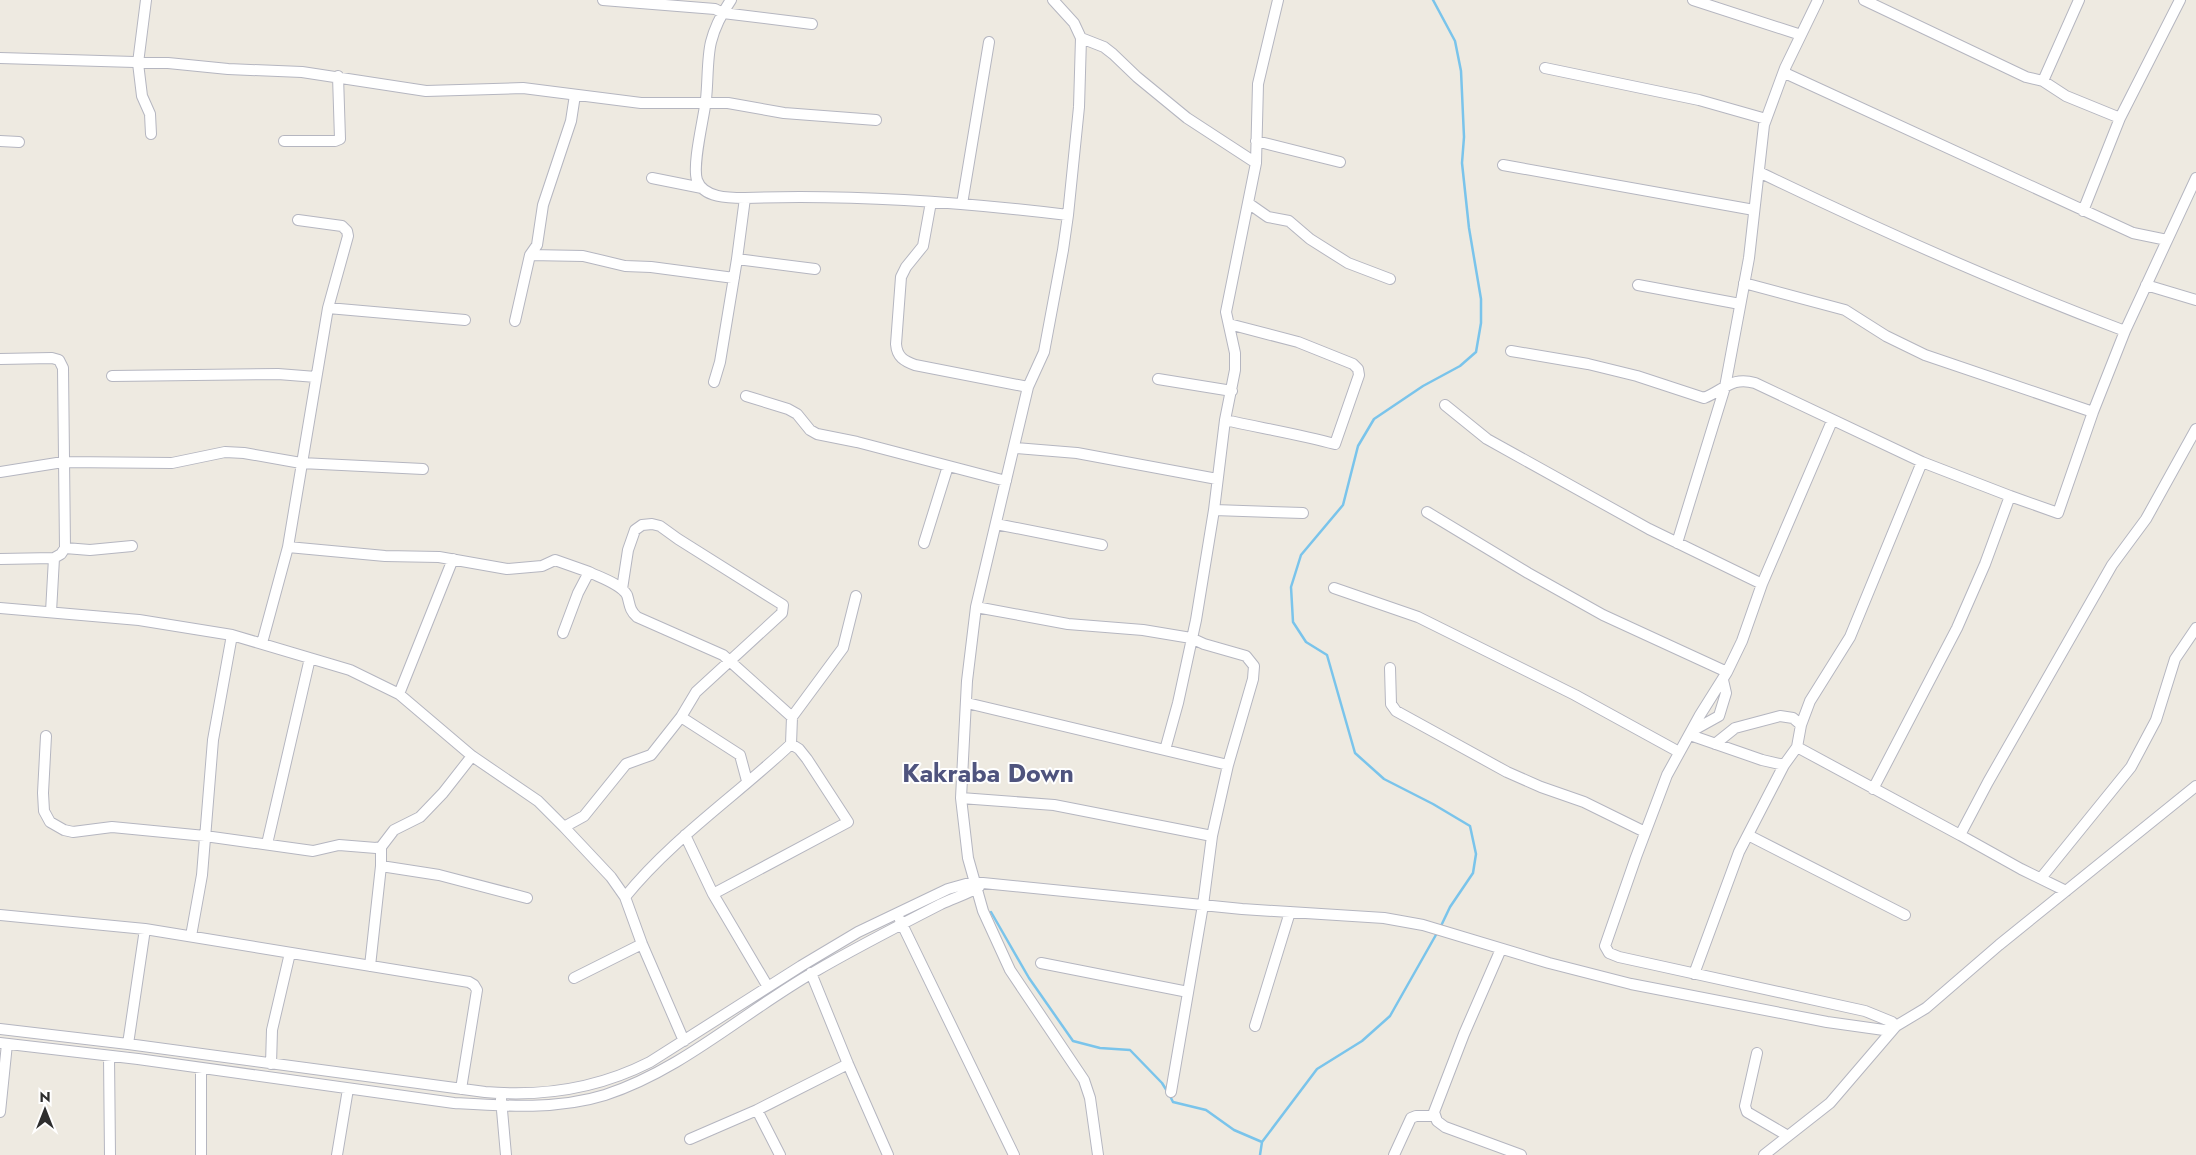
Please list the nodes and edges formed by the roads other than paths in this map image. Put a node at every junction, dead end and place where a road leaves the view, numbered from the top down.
1 (146, 0) edge
2 (603, 0) edge
3 (731, 0) edge
4 (1053, 0) edge
5 (1278, 0) edge
6 (1693, 0) edge
7 (1818, 0) edge
8 (1864, 0) edge
9 (2078, 0) edge
10 (2180, 0) edge
11 (723, 13) junction
12 (812, 24) dead end
13 (1801, 35) junction
14 (1082, 38) junction
15 (989, 42) dead end
16 (0, 58) edge
17 (138, 63) junction
18 (1545, 68) dead end
19 (1784, 68) junction
20 (338, 76) junction
21 (2043, 81) junction
22 (575, 95) junction
23 (705, 103) junction
24 (2120, 118) junction
25 (1766, 119) junction
26 (876, 120) dead end
27 (151, 134) dead end
28 (284, 141) dead end
29 (1256, 141) junction
30 (0, 142) edge
31 (18, 142) dead end
32 (1340, 162) dead end
33 (1256, 163) junction
34 (1503, 166) dead end
35 (1759, 172) junction
36 (652, 178) dead end
37 (2196, 178) edge
38 (702, 188) junction
39 (2192, 195) edge
40 (745, 198) junction
41 (931, 202) junction
42 (1248, 203) junction
43 (962, 204) junction
44 (1754, 210) junction
45 (2083, 211) junction
46 (1068, 215) junction
47 (298, 220) dead end
48 (2167, 240) junction
49 (530, 255) junction
50 (737, 259) junction
51 (815, 269) dead end
52 (734, 278) junction
53 (1390, 279) dead end
54 (1744, 283) junction
55 (1638, 285) dead end
56 (2146, 285) junction
57 (2196, 300) edge
58 (1740, 304) junction
59 (328, 308) junction
60 (465, 320) dead end
61 (515, 321) dead end
62 (1229, 324) junction
63 (2125, 331) junction
64 (1511, 351) dead end
65 (0, 359) edge
66 (112, 376) dead end
67 (316, 377) junction
68 (1158, 379) dead end
69 (714, 382) dead end
70 (1028, 387) junction
71 (1725, 387) junction
72 (1232, 391) junction
73 (746, 396) dead end
74 (1445, 405) dead end
75 (2093, 412) junction
76 (1225, 420) junction
77 (1832, 420) junction
78 (2196, 429) edge
79 (1016, 448) junction
80 (63, 462) junction
81 (1922, 462) junction
82 (301, 463) junction
83 (948, 466) junction
84 (423, 469) dead end
85 (0, 472) edge
86 (1217, 479) junction
87 (1006, 481) junction
88 (2010, 496) junction
89 (1214, 510) junction
90 (1427, 512) dead end
91 (1303, 513) dead end
92 (996, 524) junction
93 (924, 543) dead end
94 (1677, 543) junction
95 (1102, 545) dead end
96 (132, 546) dead end
97 (288, 547) junction
98 (65, 548) junction
99 (54, 558) junction
100 (0, 559) edge
101 (453, 559) junction
102 (588, 572) junction
103 (1762, 584) junction
104 (1334, 588) dead end
105 (622, 589) junction
106 (856, 596) dead end
107 (976, 607) junction
108 (0, 608) edge
109 (51, 612) junction
110 (2196, 628) edge
111 (563, 632) dead end
112 (232, 635) junction
113 (1191, 638) junction
114 (262, 643) junction
115 (310, 658) junction
116 (729, 660) junction
117 (1390, 668) dead end
118 (1725, 676) junction
119 (399, 694) junction
120 (967, 703) junction
121 (681, 717) junction
122 (792, 717) junction
123 (1801, 725) junction
124 (1691, 733) junction
125 (46, 736) dead end
126 (791, 744) junction
127 (1715, 744) junction
128 (1797, 748) junction
129 (1165, 750) junction
130 (1679, 752) junction
131 (472, 756) junction
132 (1228, 765) junction
133 (1784, 765) junction
134 (747, 781) junction
135 (2196, 786) edge
136 (1873, 789) junction
137 (961, 798) junction
138 (564, 826) junction
139 (1644, 832) junction
140 (684, 835) junction
141 (1748, 835) junction
142 (1960, 835) junction
143 (205, 836) junction
144 (1212, 836) junction
145 (267, 844) junction
146 (381, 847) junction
147 (381, 866) junction
148 (2041, 878) junction
149 (974, 886) junction
150 (2066, 891) junction
151 (713, 894) junction
152 (625, 897) junction
153 (527, 898) dead end
154 (1203, 905) junction
155 (1290, 912) junction
156 (896, 914) junction
157 (1905, 914) dead end
158 (0, 915) edge
159 (902, 925) junction
160 (145, 929) junction
161 (191, 936) junction
162 (642, 944) junction
163 (1502, 949) junction
164 (290, 953) junction
165 (1041, 963) dead end
166 (370, 966) junction
167 (811, 973) junction
168 (1694, 974) junction
169 (574, 978) dead end
170 (768, 987) junction
171 (1188, 992) junction
172 (1255, 1026) dead end
173 (1896, 1026) junction
174 (0, 1029) edge
175 (684, 1040) junction
176 (4, 1044) edge
177 (128, 1044) junction
178 (1757, 1053) dead end
179 (110, 1056) junction
180 (270, 1064) junction
181 (848, 1064) junction
182 (201, 1069) junction
183 (348, 1089) junction
184 (461, 1089) junction
185 (1171, 1092) dead end
186 (501, 1093) junction
187 (502, 1105) junction
188 (757, 1110) junction
189 (0, 1112) edge
190 (1435, 1116) junction
191 (1788, 1136) junction
192 (690, 1139) dead end
193 (110, 1155) edge
194 (201, 1155) edge
195 (337, 1155) edge
196 (506, 1155) edge
197 (780, 1155) edge
198 (888, 1155) edge
199 (1014, 1155) edge
200 (1098, 1155) edge
201 (1394, 1155) edge
202 (1521, 1155) edge
203 (1764, 1155) edge

1 - 17 street
2 - 11 street
3 - 11 street
4 - 14 street
5 - 29 street
6 - 13 street
7 - 13 street
8 - 21 street
9 - 21 street
10 - 24 street
11 - 12 street
11 - 23 street
13 - 19 street
14 - 33 street
14 - 46 street
15 - 43 street
16 - 17 street
17 - 20 street
17 - 27 street
18 - 25 street
19 - 25 street
19 - 45 street
20 - 22 street
20 - 28 street
21 - 24 street
22 - 23 street
22 - 49 street
23 - 26 street
23 - 38 street
24 - 45 street
25 - 35 street
29 - 32 street
29 - 33 street
30 - 31 street
33 - 42 street
34 - 44 street
35 - 44 street
35 - 63 street
36 - 38 street
37 - 39 street
38 - 40 street
39 - 48 street
40 - 41 street
40 - 50 street
41 - 43 street
41 - 70 street
42 - 53 street
42 - 62 street
43 - 46 street
44 - 54 street
45 - 48 street
46 - 70 street
47 - 59 street
48 - 56 street
49 - 52 street
49 - 61 street
50 - 51 street
50 - 52 street
52 - 69 street
54 - 58 street
54 - 75 street
55 - 58 street
56 - 57 street
56 - 63 street
58 - 71 street
59 - 60 street
59 - 67 street
62 - 72 street
62 - 76 street
63 - 75 street
64 - 71 street
65 - 80 street
66 - 67 street
67 - 82 street
68 - 72 street
70 - 79 street
71 - 77 street
71 - 94 street
72 - 76 street
73 - 83 street
74 - 94 street
75 - 88 street
76 - 86 street
77 - 81 street
77 - 103 street
78 - 142 street
79 - 86 street
79 - 87 street
80 - 82 street
80 - 85 street
80 - 98 street
81 - 88 street
81 - 123 street
82 - 84 street
82 - 97 street
83 - 87 street
83 - 93 street
86 - 89 street
87 - 92 street
88 - 136 street
89 - 91 street
89 - 113 street
90 - 118 street
92 - 95 street
92 - 107 street
94 - 103 street
96 - 98 street
97 - 101 street
97 - 114 street
98 - 99 street
99 - 100 street
99 - 109 street
101 - 102 street
101 - 119 street
102 - 105 street
102 - 111 street
103 - 118 street
104 - 130 street
105 - 116 street
105 - 116 street
106 - 122 street
107 - 113 street
107 - 120 street
108 - 109 street
109 - 112 street
110 - 148 street
112 - 114 street
112 - 143 street
113 - 129 street
113 - 132 street
114 - 115 street
115 - 119 street
115 - 145 street
116 - 121 street
116 - 122 street
117 - 139 street
118 - 124 street
118 - 124 street
119 - 131 street
120 - 129 street
120 - 137 street
121 - 134 street
121 - 138 street
122 - 126 street
123 - 127 street
123 - 128 street
124 - 127 street
124 - 130 street
125 - 143 street
126 - 134 street
126 - 151 street
127 - 133 street
128 - 133 street
128 - 136 street
129 - 132 street
130 - 139 street
131 - 138 street
131 - 146 street
132 - 144 street
133 - 141 street
134 - 140 street
135 - 150 street
136 - 142 street
137 - 144 street
137 - 149 street
138 - 152 street
139 - 168 street
140 - 151 street
140 - 152 street
141 - 157 street
141 - 168 street
142 - 148 street
143 - 145 street
143 - 161 street
144 - 154 street
145 - 146 street
146 - 147 street
147 - 153 street
147 - 166 street
148 - 150 street
149 - 154 street
149 - 156 street
149 - 159 street
149 - 200 street
150 - 173 street
151 - 170 street
152 - 162 street
154 - 155 street
154 - 171 street
155 - 163 street
155 - 172 street
156 - 159 street
156 - 170 street
158 - 160 street
159 - 167 street
159 - 199 street
160 - 161 street
160 - 177 street
161 - 164 street
162 - 169 street
162 - 175 street
163 - 173 street
163 - 190 street
164 - 166 street
164 - 180 street
165 - 171 street
166 - 184 street
167 - 181 street
167 - 187 street
168 - 173 street
170 - 175 street
171 - 185 street
173 - 191 street
174 - 177 street
175 - 186 street
176 - 179 street
176 - 189 street
177 - 180 street
178 - 191 street
179 - 182 street
179 - 193 street
180 - 184 street
181 - 188 street
181 - 198 street
182 - 183 street
182 - 194 street
183 - 187 street
183 - 195 street
184 - 186 street
186 - 187 street
187 - 196 street
188 - 192 street
188 - 197 street
190 - 201 street
190 - 202 street
191 - 203 street

